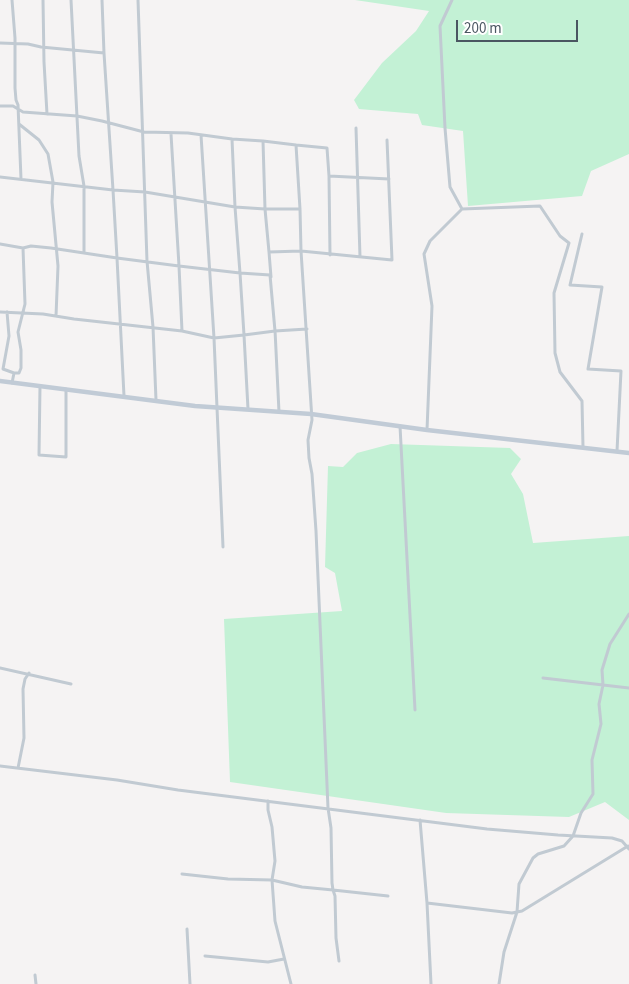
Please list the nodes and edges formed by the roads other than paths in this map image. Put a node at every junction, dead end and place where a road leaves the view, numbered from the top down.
1 (12, 0) edge
2 (44, 0) edge
3 (71, 0) edge
4 (102, 0) edge
5 (138, 0) edge
6 (452, 0) edge
7 (0, 43) edge
8 (14, 44) junction
9 (44, 47) junction
10 (75, 50) junction
11 (104, 53) junction
12 (0, 106) edge
13 (18, 110) junction
14 (47, 114) junction
15 (77, 116) junction
16 (19, 124) junction
17 (109, 124) junction
18 (356, 128) dead end
19 (144, 132) junction
20 (171, 134) junction
21 (201, 135) junction
22 (232, 139) junction
23 (387, 140) dead end
24 (263, 141) junction
25 (296, 144) junction
26 (329, 176) junction
27 (0, 177) edge
28 (358, 178) junction
29 (22, 179) junction
30 (389, 179) junction
31 (53, 182) junction
32 (84, 186) junction
33 (113, 190) junction
34 (145, 192) junction
35 (174, 198) junction
36 (205, 203) junction
37 (234, 207) junction
38 (265, 209) junction
39 (462, 209) junction
40 (300, 210) junction
41 (582, 234) dead end
42 (0, 244) edge
43 (23, 248) junction
44 (56, 248) junction
45 (84, 252) junction
46 (269, 252) junction
47 (301, 252) junction
48 (330, 254) junction
49 (360, 257) junction
50 (118, 258) junction
51 (147, 261) junction
52 (179, 266) junction
53 (209, 269) junction
54 (240, 273) junction
55 (0, 312) edge
56 (7, 312) junction
57 (23, 313) junction
58 (56, 316) junction
59 (120, 324) junction
60 (153, 327) junction
61 (307, 329) junction
62 (182, 331) junction
63 (275, 331) junction
64 (244, 335) junction
65 (214, 338) junction
66 (14, 373) junction
67 (0, 381) edge
68 (12, 383) junction
69 (40, 386) junction
70 (66, 389) junction
71 (124, 396) junction
72 (156, 400) junction
73 (215, 406) junction
74 (248, 410) junction
75 (279, 412) junction
76 (311, 414) junction
77 (400, 426) junction
78 (427, 430) junction
79 (583, 447) junction
80 (617, 451) junction
81 (629, 453) edge
82 (222, 547) dead end
83 (629, 614) edge
84 (0, 668) edge
85 (29, 673) junction
86 (543, 678) dead end
87 (72, 684) dead end
88 (602, 684) junction
89 (629, 688) edge
90 (415, 710) dead end
91 (0, 766) edge
92 (18, 768) junction
93 (268, 801) junction
94 (328, 808) junction
95 (420, 820) junction
96 (572, 836) junction
97 (628, 847) edge
98 (182, 874) dead end
99 (272, 880) junction
100 (333, 890) junction
101 (388, 896) dead end
102 (427, 903) junction
103 (517, 912) junction
104 (187, 929) dead end
105 (205, 956) dead end
106 (284, 960) junction
107 (339, 961) dead end
108 (35, 975) dead end
109 (36, 984) edge
110 (190, 984) edge
111 (291, 984) edge
112 (431, 984) edge
113 (499, 984) edge

1 - 8 street
2 - 9 street
3 - 10 street
4 - 11 street
5 - 19 street
6 - 39 street
7 - 8 street
8 - 9 street
8 - 13 street
9 - 10 street
9 - 14 street
10 - 11 street
10 - 15 street
11 - 17 street
12 - 13 street
13 - 14 street
13 - 16 street
14 - 15 street
15 - 17 street
15 - 32 street
16 - 29 street
16 - 31 street
17 - 19 street
17 - 33 street
18 - 28 street
19 - 20 street
19 - 34 street
20 - 21 street
20 - 35 street
21 - 22 street
21 - 36 street
22 - 24 street
22 - 37 street
23 - 30 street
24 - 25 street
24 - 38 street
25 - 26 street
25 - 40 street
26 - 28 street
26 - 48 street
27 - 29 street
28 - 30 street
28 - 49 street
29 - 31 street
30 - 49 street
31 - 32 street
31 - 44 street
32 - 33 street
32 - 45 street
33 - 34 street
33 - 50 street
34 - 35 street
34 - 51 street
35 - 36 street
35 - 52 street
36 - 37 street
36 - 53 street
37 - 38 street
37 - 54 street
38 - 40 street
38 - 46 street
39 - 78 street
39 - 79 street
40 - 47 street
41 - 80 street
42 - 43 street
43 - 44 street
43 - 57 street
44 - 45 street
44 - 58 street
45 - 50 street
46 - 47 street
46 - 63 street
47 - 48 street
47 - 61 street
48 - 49 street
50 - 51 street
50 - 59 street
51 - 52 street
51 - 60 street
52 - 53 street
52 - 62 street
53 - 54 street
53 - 65 street
54 - 63 street
54 - 64 street
55 - 56 street
56 - 57 street
56 - 66 street
57 - 58 street
57 - 66 street
58 - 59 street
59 - 60 street
59 - 71 street
60 - 62 street
60 - 72 street
61 - 63 street
61 - 76 street
62 - 65 street
63 - 64 street
63 - 75 street
64 - 65 street
64 - 74 street
65 - 73 street
66 - 68 street
67 - 68 street
68 - 69 street
69 - 70 street
69 - 70 street
70 - 71 street
71 - 72 street
72 - 73 street
73 - 74 street
73 - 82 street
74 - 75 street
75 - 76 street
76 - 77 street
76 - 94 street
77 - 78 street
77 - 90 street
78 - 79 street
79 - 80 street
80 - 81 street
83 - 88 street
84 - 85 street
85 - 87 street
85 - 92 street
86 - 88 street
88 - 89 street
88 - 96 street
91 - 92 street
92 - 93 street
93 - 94 street
93 - 99 street
94 - 95 street
94 - 100 street
95 - 96 street
95 - 102 street
96 - 97 street
96 - 103 street
97 - 103 street
98 - 99 street
99 - 100 street
99 - 106 street
100 - 101 street
100 - 107 street
102 - 103 street
102 - 112 street
103 - 113 street
104 - 110 street
105 - 106 street
106 - 111 street
108 - 109 street

